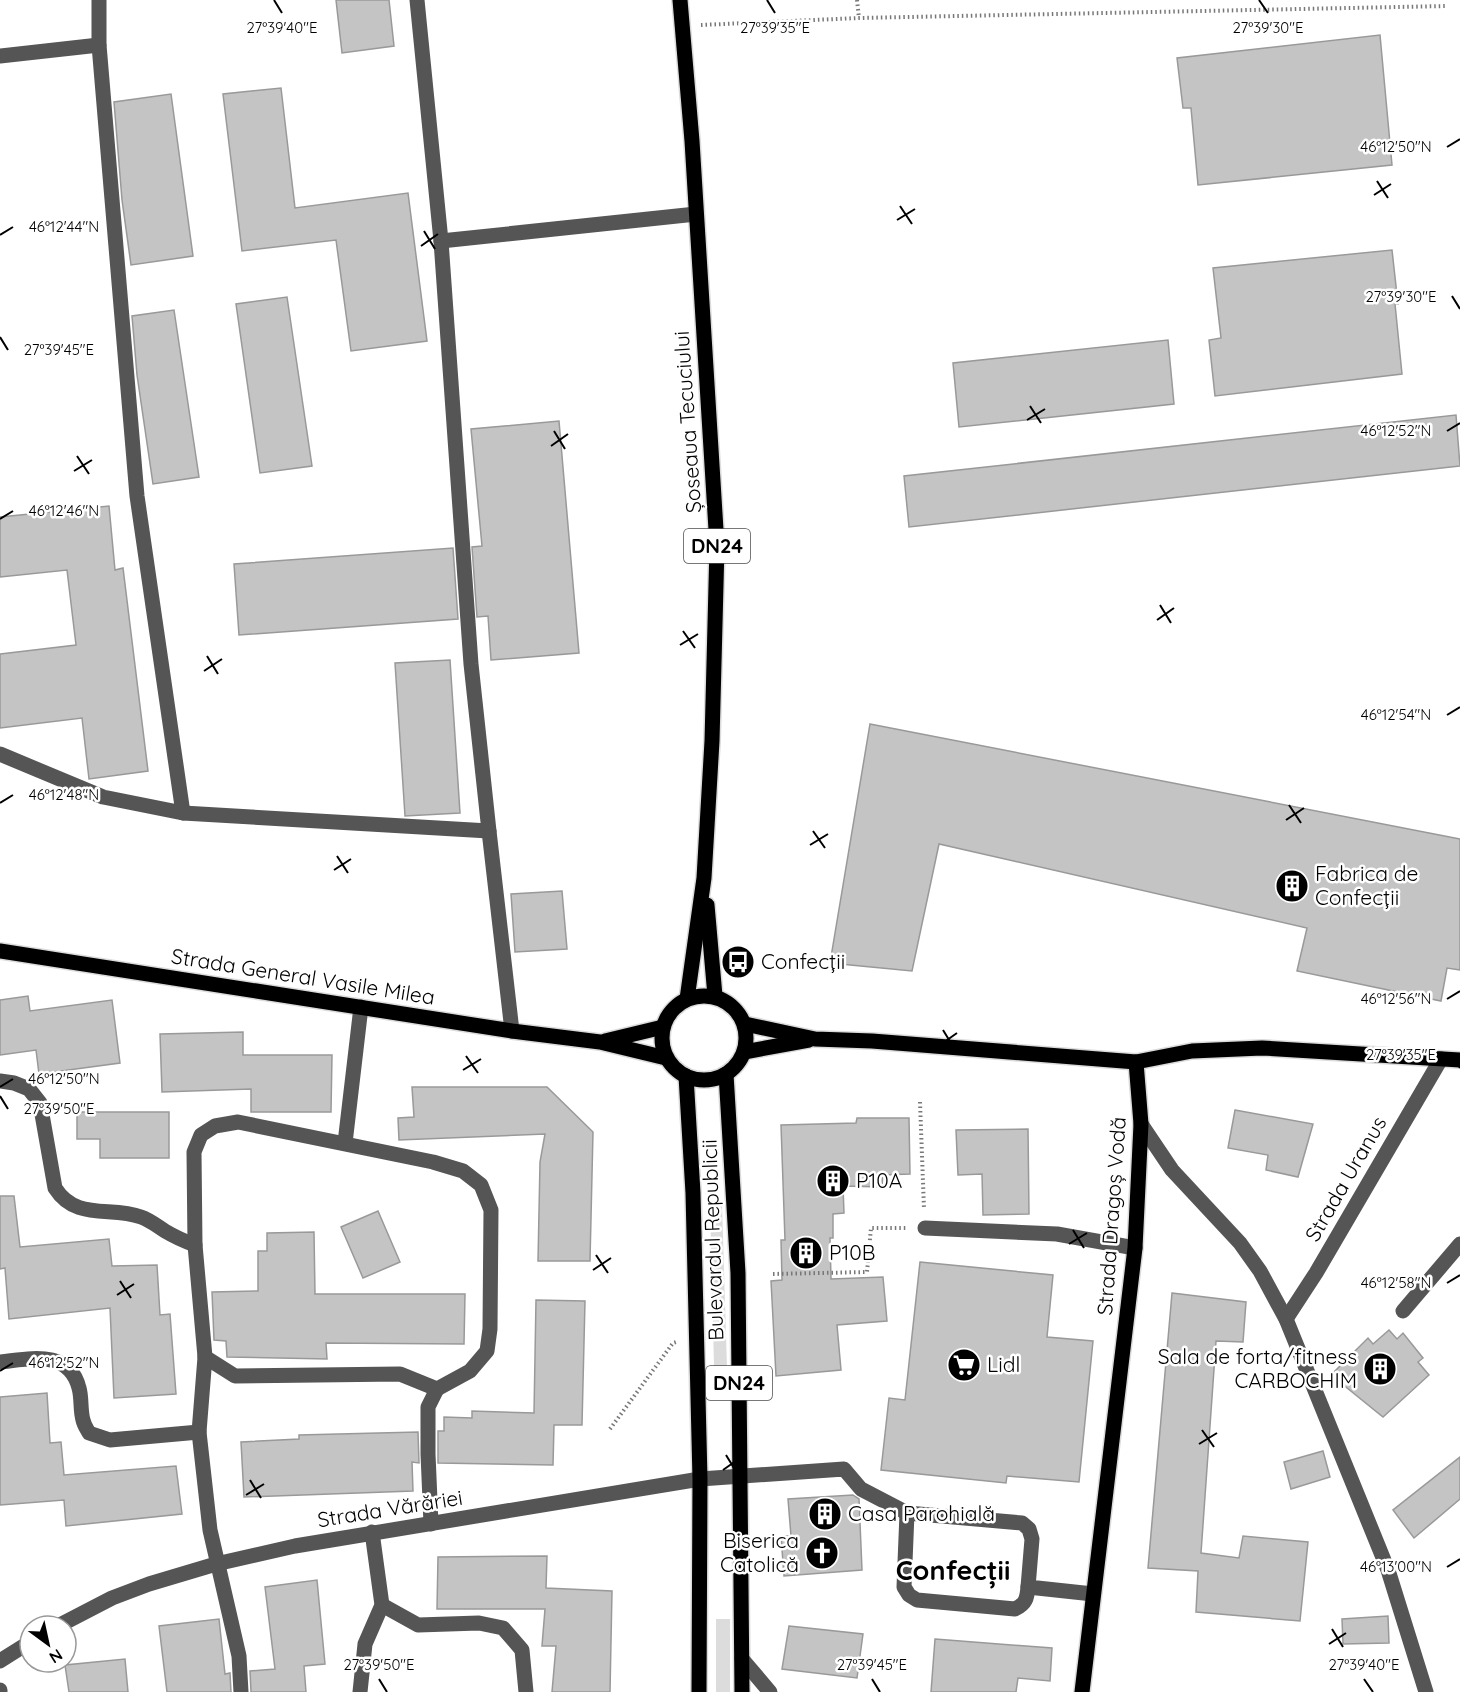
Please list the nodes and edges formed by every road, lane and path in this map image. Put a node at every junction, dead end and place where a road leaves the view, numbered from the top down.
1 (99, 0) edge
2 (417, 0) edge
3 (680, 0) edge
4 (857, 0) edge
5 (1447, 6) dead end
6 (859, 18) junction
7 (683, 26) junction
8 (99, 45) junction
9 (0, 56) edge
10 (696, 214) junction
11 (441, 241) junction
12 (0, 754) edge
13 (183, 813) junction
14 (489, 831) junction
15 (704, 878) junction
16 (0, 951) edge
17 (715, 996) junction
18 (687, 999) junction
19 (361, 1007) junction
20 (745, 1024) junction
21 (663, 1027) junction
22 (512, 1031) junction
23 (815, 1039) junction
24 (600, 1042) junction
25 (744, 1052) junction
26 (666, 1058) junction
27 (1441, 1059) junction
28 (1460, 1060) edge
29 (1136, 1062) junction
30 (726, 1074) junction
31 (686, 1076) junction
32 (0, 1081) edge
33 (920, 1102) dead end
34 (1141, 1124) junction
35 (345, 1143) junction
36 (925, 1227) junction
37 (1460, 1244) edge
38 (195, 1245) junction
39 (1135, 1248) junction
40 (773, 1274) dead end
41 (1403, 1311) dead end
42 (1286, 1319) junction
43 (697, 1337) junction
44 (205, 1357) junction
45 (0, 1362) edge
46 (437, 1389) junction
47 (610, 1429) dead end
48 (199, 1432) junction
49 (740, 1476) junction
50 (700, 1479) junction
51 (907, 1513) junction
52 (431, 1524) junction
53 (372, 1532) junction
54 (216, 1563) junction
55 (1028, 1587) junction
56 (1093, 1594) junction
57 (382, 1605) junction
58 (78, 1615) edge
59 (18, 1650) edge
60 (742, 1659) junction
61 (0, 1661) edge
62 (241, 1692) edge
63 (360, 1692) edge
64 (526, 1692) edge
65 (699, 1692) edge
66 (742, 1692) edge
67 (770, 1692) edge
68 (1082, 1692) edge
69 (1426, 1692) edge

1 - 8 street
2 - 11 street
3 - 7 main road, Șoseaua Tecuciului / DN24
4 - 6 path
5 - 6 path
6 - 7 path
7 - 10 main road, Șoseaua Tecuciului / DN24
8 - 9 street
8 - 13 street
10 - 11 street
10 - 15 main road, Șoseaua Tecuciului / DN24
11 - 14 street
12 - 13 street
13 - 14 street
14 - 22 street
15 - 17 main road, Șoseaua Tecuciului / DN24
15 - 18 main road, Șoseaua Tecuciului / DN24
16 - 19 main road, Strada General Vasile Milea
17 - 18 main road
17 - 20 main road
18 - 21 main road
19 - 22 main road, Strada General Vasile Milea
19 - 35 street
20 - 23 main road
20 - 25 main road
21 - 24 main road, Strada General Vasile Milea
21 - 26 main road
22 - 24 main road, Strada General Vasile Milea
23 - 25 main road
23 - 29 main road
24 - 26 main road, Strada General Vasile Milea
25 - 30 main road
26 - 31 main road
27 - 28 main road
27 - 29 main road
27 - 42 street, Strada Uranus
29 - 34 main road, Strada Dragoș Vodă
30 - 31 main road
30 - 49 main road, Bulevardul Republicii / DN24
31 - 43 main road, Bulevardul Republicii / DN24
32 - 38 street
33 - 36 path
34 - 39 main road, Strada Dragoș Vodă
34 - 42 street
35 - 38 street
35 - 46 street
36 - 39 street
36 - 40 path
37 - 41 street
38 - 44 street
39 - 56 main road, Strada Dragoș Vodă
42 - 69 street
43 - 47 path
43 - 50 main road, Bulevardul Republicii / DN24
44 - 46 street
44 - 48 street
45 - 48 street
46 - 52 street
48 - 54 street
49 - 50 street, Strada Vărăriei
49 - 51 street, Strada Vărăriei
49 - 60 main road, Bulevardul Republicii / DN24
50 - 52 street, Strada Vărăriei
50 - 65 main road, Bulevardul Republicii / DN24
51 - 55 street
51 - 55 street
52 - 53 street, Strada Vărăriei
53 - 54 street, Strada Vărăriei
53 - 57 street
54 - 58 street, Strada Vărăriei
54 - 62 street
55 - 56 street
56 - 68 main road, Strada Dragoș Vodă
57 - 63 street
57 - 64 street
59 - 61 street
60 - 66 main road, Bulevardul Republicii / DN24
60 - 67 street

